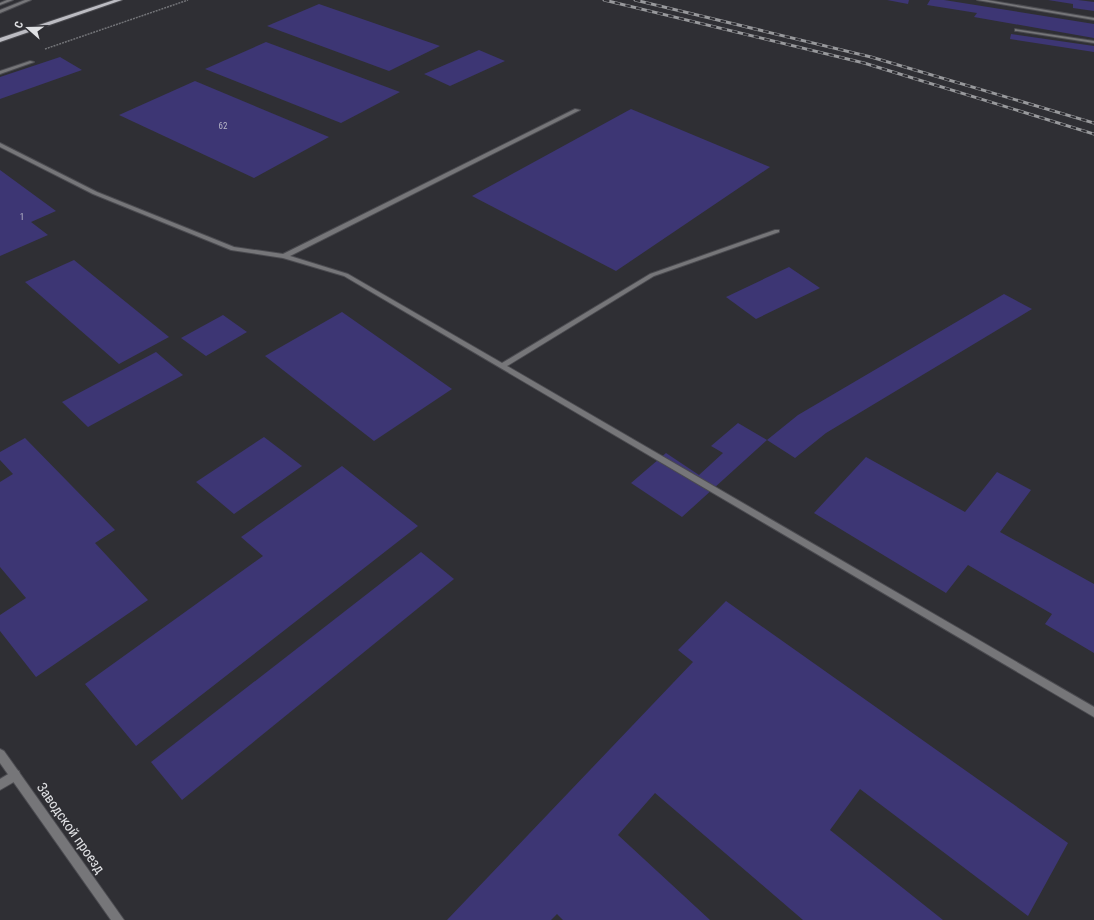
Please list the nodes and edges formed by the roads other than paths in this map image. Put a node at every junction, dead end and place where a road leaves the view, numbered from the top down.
1 (12, 0) edge
2 (29, 0) edge
3 (119, 0) edge
4 (979, 0) edge
5 (0, 4) edge
6 (0, 12) edge
7 (1094, 19) edge
8 (1017, 30) dead end
9 (0, 40) edge
10 (1094, 42) edge
11 (32, 62) dead end
12 (0, 73) edge
13 (577, 110) dead end
14 (0, 145) edge
15 (777, 231) dead end
16 (284, 256) junction
17 (502, 366) junction
18 (1094, 712) edge
19 (0, 754) edge
20 (15, 775) junction
21 (0, 785) edge
22 (118, 920) edge

1 - 5 street
2 - 6 street
3 - 9 main road
4 - 7 street
8 - 10 street
11 - 12 street
13 - 16 street
14 - 16 street
15 - 17 street
16 - 17 street
17 - 18 street
19 - 20 street, Заводской проезд
20 - 21 street
20 - 22 street, Заводской проезд

